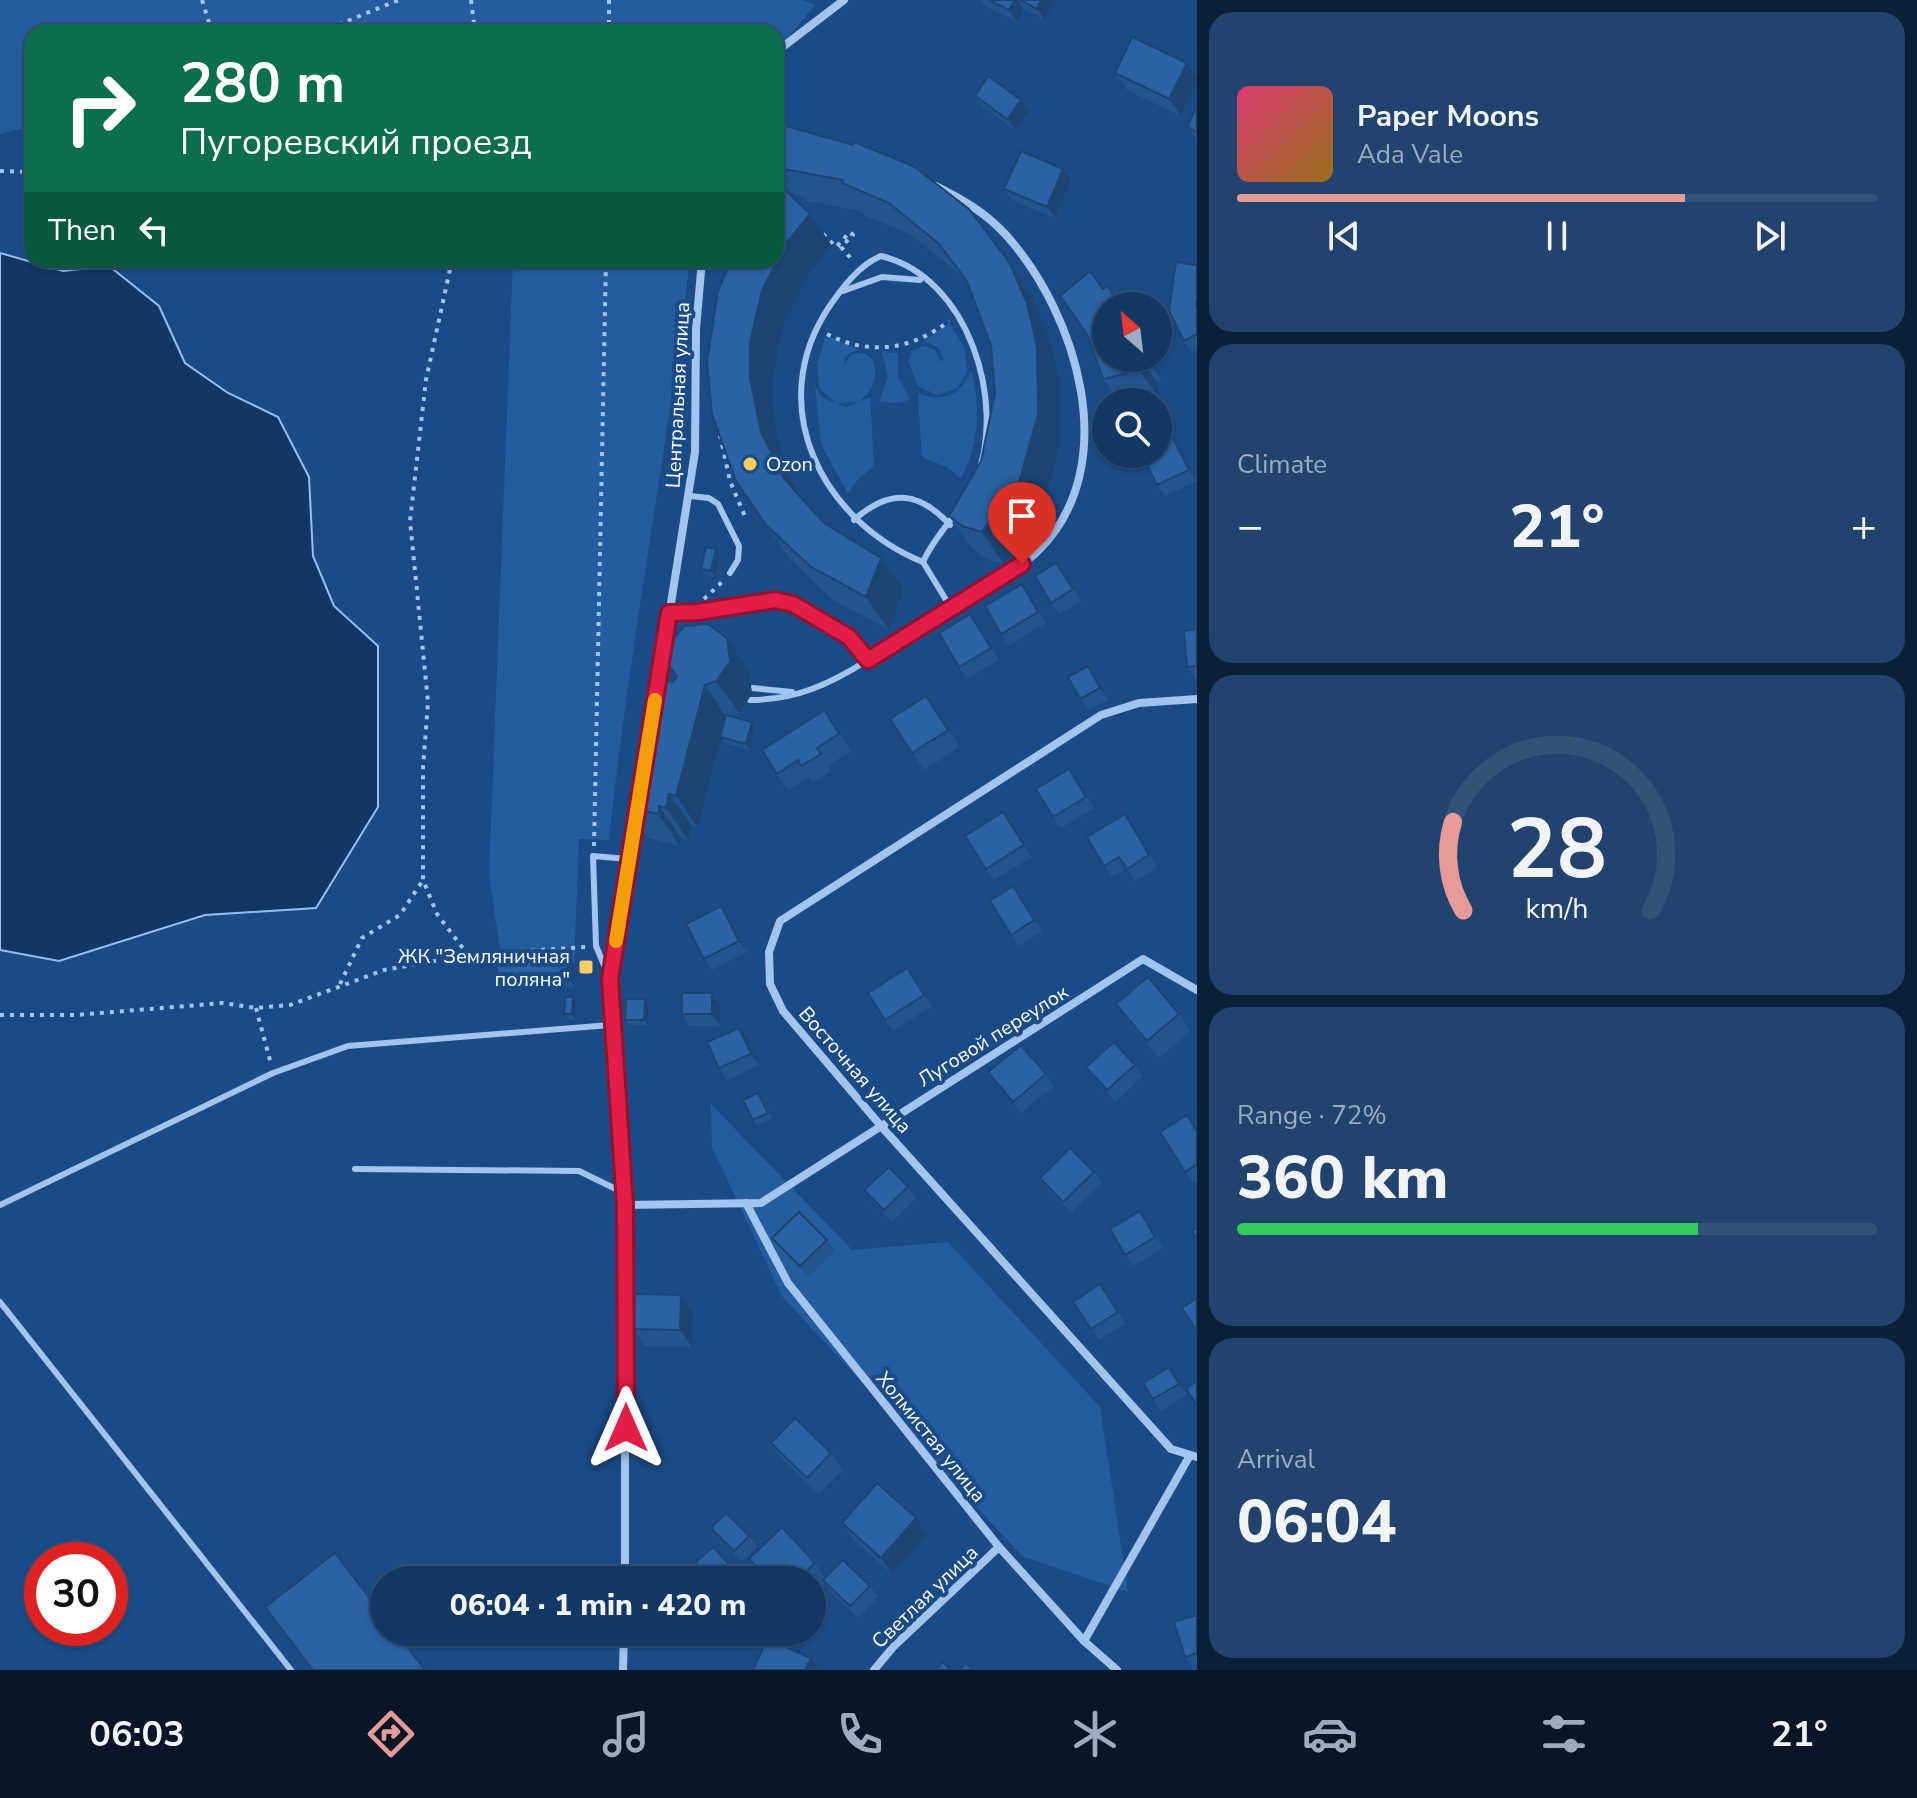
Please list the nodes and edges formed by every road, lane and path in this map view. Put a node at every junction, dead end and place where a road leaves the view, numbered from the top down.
1 (202, 0) edge
2 (399, 0) edge
3 (471, 0) edge
4 (609, 0) edge
5 (844, 0) edge
6 (210, 24) edge
7 (340, 24) edge
8 (474, 24) edge
9 (609, 24) edge
10 (784, 46) edge
11 (0, 171) edge
12 (24, 172) edge
13 (931, 183) edge
14 (816, 227) dead end
15 (844, 250) dead end
16 (450, 268) edge
17 (606, 268) edge
18 (701, 268) edge
19 (926, 282) junction
20 (839, 292) junction
21 (956, 315) junction
22 (818, 328) junction
23 (720, 431) edge
24 (743, 477) edge
25 (730, 481) junction
26 (690, 496) junction
27 (759, 513) edge
28 (746, 519) junction
29 (854, 520) junction
30 (950, 525) junction
31 (730, 527) junction
32 (923, 562) junction
33 (730, 573) dead end
34 (951, 608) junction
35 (669, 613) junction
36 (868, 660) junction
37 (753, 688) dead end
38 (807, 691) junction
39 (1197, 699) edge
40 (750, 700) dead end
41 (653, 713) edge
42 (638, 800) edge
43 (593, 856) junction
44 (628, 859) junction
45 (423, 880) junction
46 (596, 946) junction
47 (468, 955) junction
48 (610, 979) junction
49 (339, 986) junction
50 (1197, 990) edge
51 (256, 1008) junction
52 (0, 1015) edge
53 (610, 1025) junction
54 (273, 1073) junction
55 (881, 1126) junction
56 (355, 1169) dead end
57 (624, 1193) junction
58 (746, 1203) junction
59 (0, 1205) edge
60 (625, 1205) junction
61 (0, 1302) edge
62 (1193, 1457) edge
63 (999, 1547) junction
64 (625, 1566) edge
65 (1084, 1641) junction
66 (624, 1646) edge
67 (291, 1670) edge
68 (623, 1670) edge
69 (874, 1670) edge
70 (1117, 1670) edge

1 - 6 path
2 - 7 path
3 - 8 path
4 - 9 path
5 - 10 street
11 - 12 path
13 - 34 street
14 - 15 path
16 - 45 path
17 - 43 path
18 - 26 street, Центральная улица
19 - 20 lane
19 - 20 lane
19 - 21 lane
20 - 22 lane
21 - 22 path
21 - 30 lane
22 - 29 lane
23 - 25 path
24 - 25 path
25 - 28 path
26 - 31 lane
26 - 35 street, Центральная улица
27 - 28 path
28 - 31 path
29 - 30 lane
29 - 32 lane
30 - 32 lane
31 - 33 lane
32 - 34 lane
34 - 36 street
35 - 36 street
35 - 41 street, Центральная улица
36 - 38 lane
37 - 38 lane
38 - 40 lane
39 - 55 street, Восточная улица
42 - 44 street
43 - 44 lane
43 - 46 lane
44 - 48 street
45 - 47 path
45 - 49 path
46 - 47 path
46 - 48 lane
47 - 49 path
48 - 53 street
49 - 51 path
50 - 55 street, Луговой переулок
51 - 52 path
51 - 54 path
53 - 54 lane
53 - 57 street
54 - 59 lane
55 - 58 street, Луговой переулок
55 - 62 street, Восточная улица
56 - 57 lane
57 - 60 street
58 - 60 street, Луговой переулок
58 - 63 street, Холмистая улица
60 - 64 street
61 - 67 lane
62 - 65 street
63 - 65 street, Холмистая улица
63 - 69 street, Светлая улица
65 - 70 street, Холмистая улица
66 - 68 street

